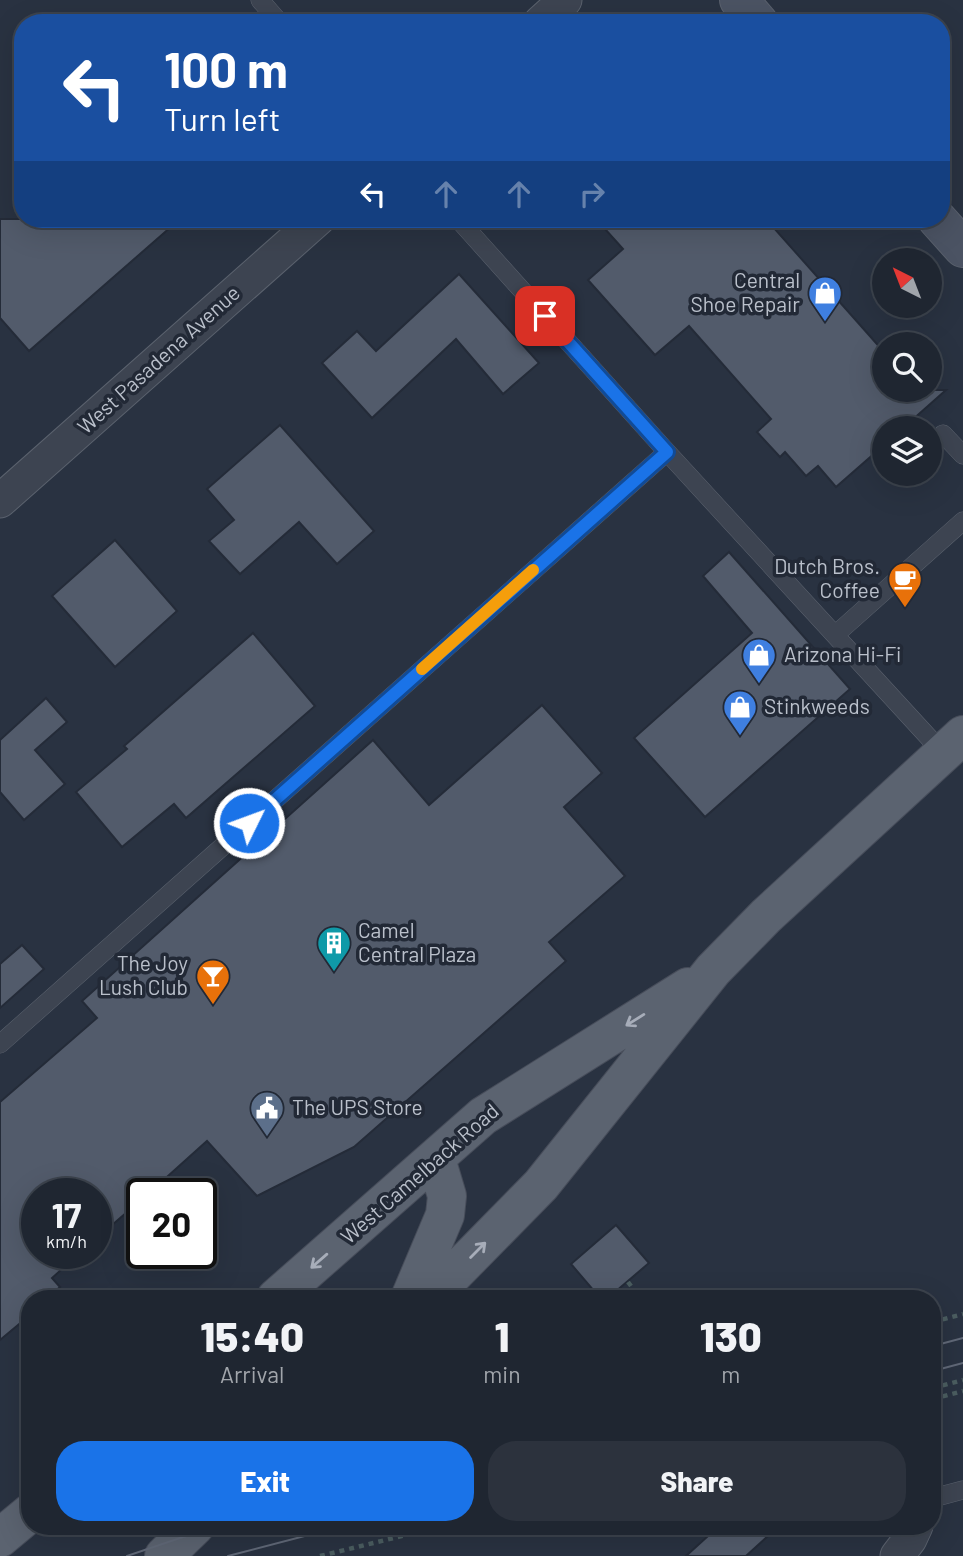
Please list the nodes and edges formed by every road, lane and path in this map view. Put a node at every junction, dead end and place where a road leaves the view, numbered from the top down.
1 (260, 0) edge
2 (565, 0) edge
3 (739, 0) edge
4 (273, 14) edge
5 (550, 14) edge
6 (752, 14) edge
7 (308, 228) edge
8 (466, 228) edge
9 (945, 228) edge
10 (963, 248) edge
11 (943, 434) dead end
12 (667, 452) junction
13 (963, 455) edge
14 (0, 501) edge
15 (963, 521) edge
16 (835, 635) junction
17 (953, 744) edge
18 (713, 970) junction
19 (0, 1044) edge
20 (436, 1159) junction
21 (628, 1282) dead end
22 (285, 1290) edge
23 (413, 1290) edge
24 (438, 1290) edge
25 (634, 1290) edge
26 (963, 1314) edge
27 (941, 1320) edge
28 (963, 1380) edge
29 (941, 1386) edge
30 (963, 1391) edge
31 (941, 1397) edge
32 (963, 1490) edge
33 (941, 1496) edge
34 (21, 1520) edge
35 (186, 1535) edge
36 (406, 1535) edge
37 (912, 1535) edge
38 (0, 1538) edge
39 (164, 1556) edge
40 (320, 1556) edge
41 (897, 1556) edge

1 - 4 lane
2 - 5 street
3 - 6 main road
7 - 14 street, West Pasadena Avenue
8 - 12 lane
9 - 10 main road
11 - 13 lane
12 - 16 lane
12 - 19 lane
15 - 16 lane
16 - 17 lane
17 - 18 main road, West Camelback Road
18 -> 20 main road, West Camelback Road
24 -> 18 main road, West Camelback Road
20 -> 22 main road, West Camelback Road
20 - 23 main road
21 - 25 path
26 - 27 path
28 - 29 path
30 - 31 path
32 - 33 lane
34 - 38 main road
35 - 39 main road
36 - 40 path
37 - 41 street

